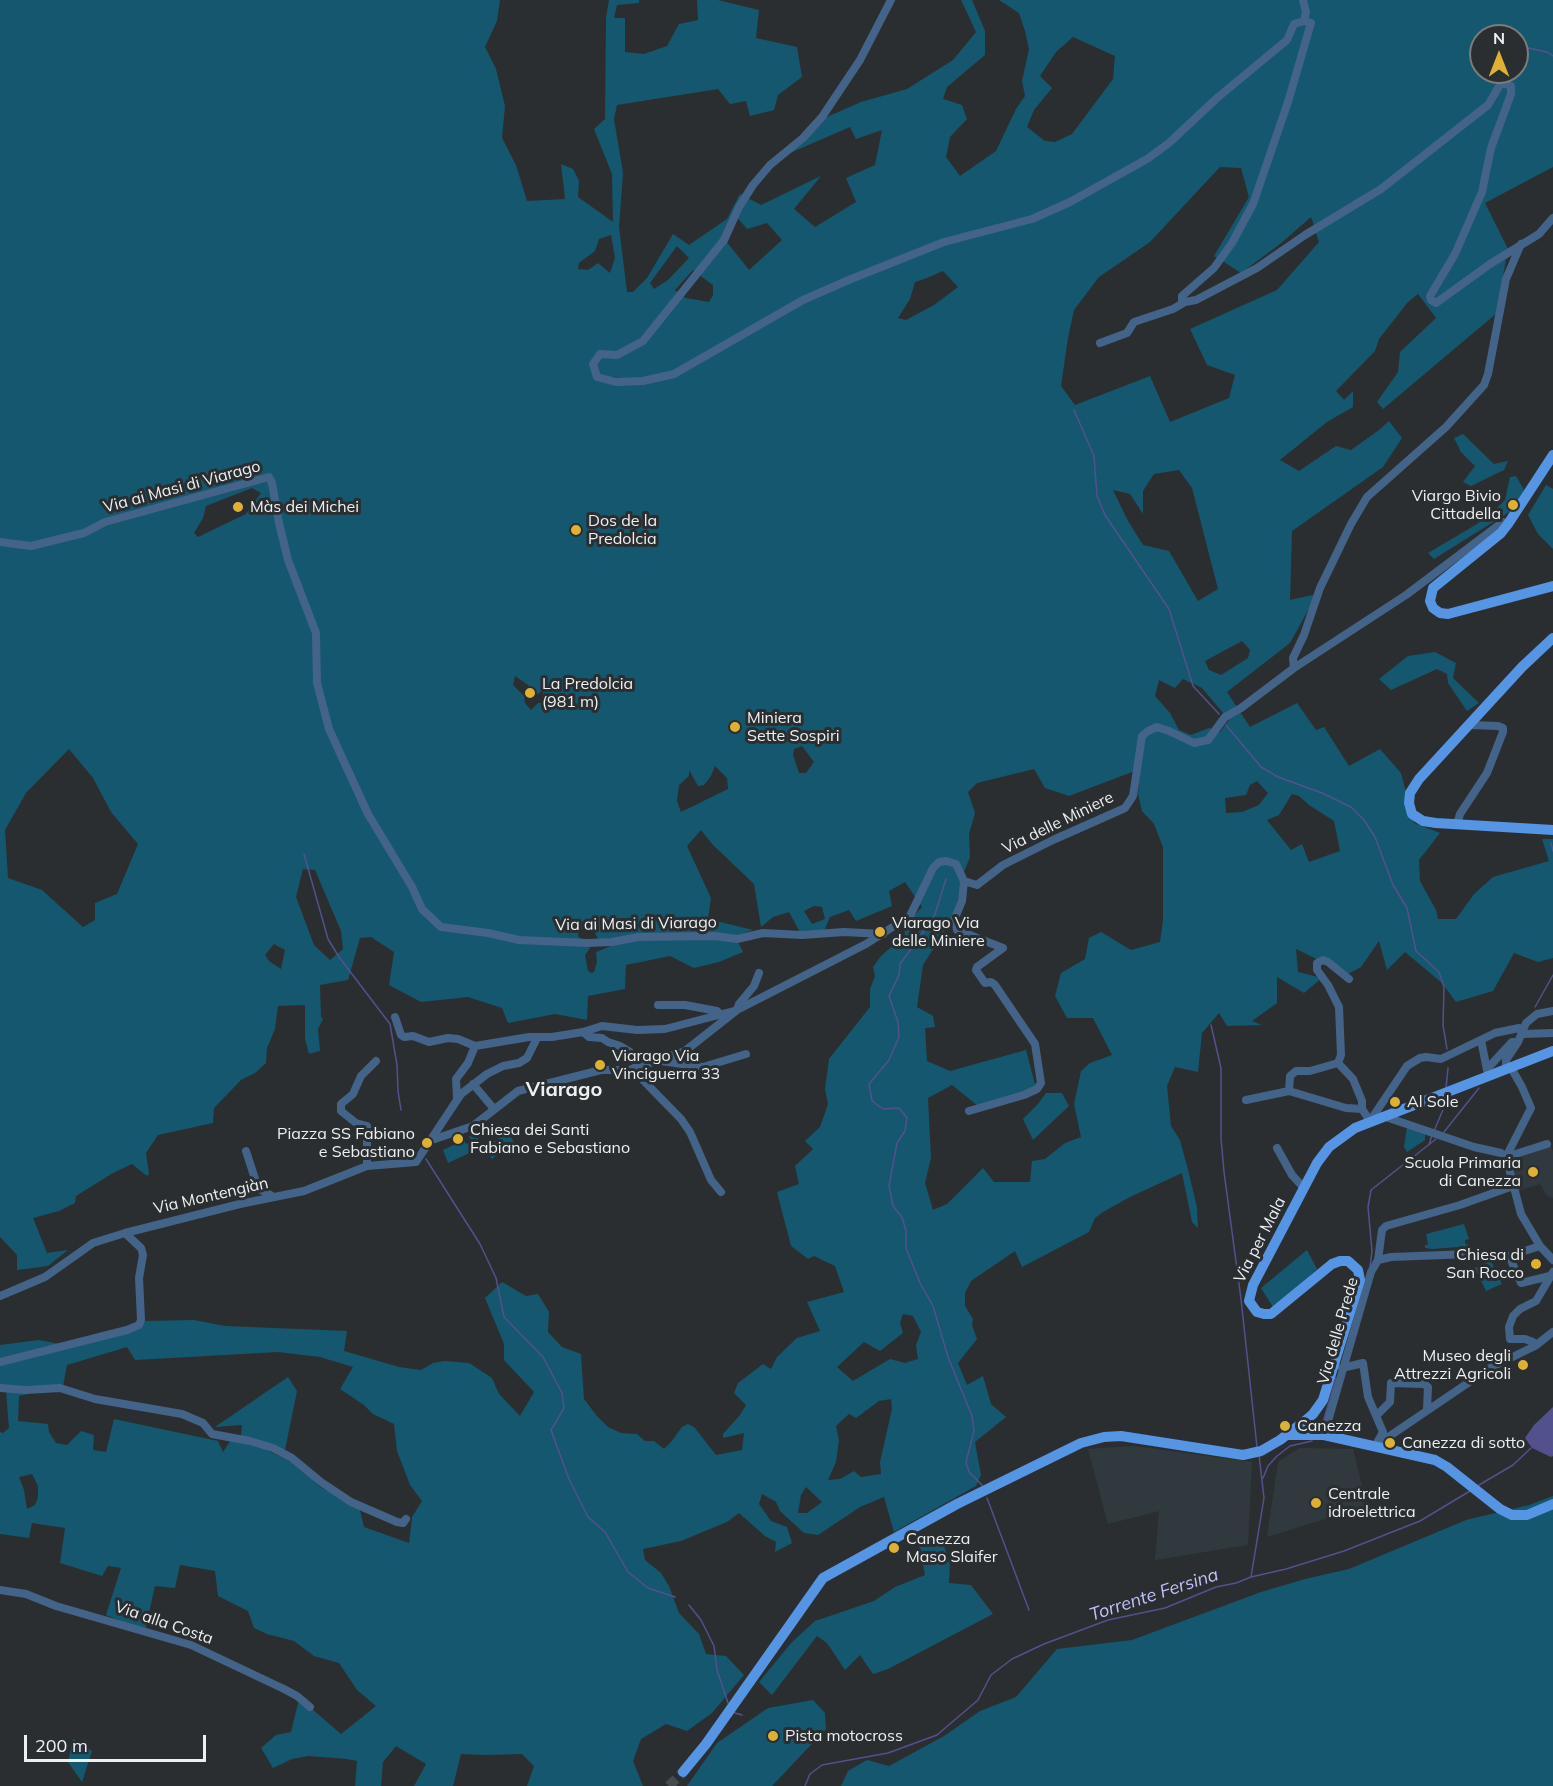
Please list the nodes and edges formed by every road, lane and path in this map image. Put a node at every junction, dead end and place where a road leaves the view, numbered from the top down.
1 (891, 0) edge
2 (1303, 0) edge
3 (1304, 21) junction
4 (1553, 218) edge
5 (1522, 243) junction
6 (1185, 302) junction
7 (1100, 343) dead end
8 (1553, 455) edge
9 (1508, 525) junction
10 (0, 542) edge
11 (1553, 586) edge
12 (1553, 638) edge
13 (1294, 668) junction
14 (1470, 725) junction
15 (1457, 824) junction
16 (1553, 830) edge
17 (964, 881) junction
18 (977, 885) junction
19 (962, 902) junction
20 (883, 934) junction
21 (759, 973) dead end
22 (1349, 979) dead end
23 (658, 1005) dead end
24 (737, 1010) junction
25 (1553, 1011) edge
26 (722, 1015) junction
27 (395, 1017) dead end
28 (583, 1032) junction
29 (1553, 1033) edge
30 (537, 1038) junction
31 (1520, 1038) junction
32 (1481, 1040) junction
33 (475, 1046) junction
34 (1553, 1052) edge
35 (746, 1054) dead end
36 (657, 1060) junction
37 (376, 1061) dead end
38 (1338, 1063) junction
39 (1506, 1065) dead end
40 (637, 1067) junction
41 (1488, 1068) junction
42 (1514, 1073) dead end
43 (1483, 1078) junction
44 (473, 1084) junction
45 (1289, 1091) junction
46 (458, 1098) junction
47 (1246, 1100) dead end
48 (494, 1109) junction
49 (1362, 1109) junction
50 (969, 1111) dead end
51 (1383, 1116) junction
52 (1370, 1121) junction
53 (429, 1141) junction
54 (1547, 1144) dead end
55 (1277, 1148) dead end
56 (246, 1151) dead end
57 (1506, 1157) junction
58 (367, 1166) junction
59 (1513, 1186) junction
60 (1304, 1188) junction
61 (721, 1192) dead end
62 (272, 1196) junction
63 (125, 1233) junction
64 (1540, 1246) junction
65 (1509, 1256) junction
66 (1378, 1260) junction
67 (1553, 1260) edge
68 (1552, 1274) edge
69 (0, 1296) edge
70 (1553, 1332) edge
71 (1535, 1346) junction
72 (0, 1362) edge
73 (1342, 1368) junction
74 (0, 1388) edge
75 (1427, 1409) junction
76 (1377, 1415) junction
77 (1306, 1420) junction
78 (1312, 1434) junction
79 (1287, 1435) junction
80 (1324, 1435) junction
81 (1375, 1446) junction
82 (1553, 1504) edge
83 (406, 1518) dead end
84 (0, 1590) edge
85 (310, 1707) dead end
86 (683, 1772) tunnel mouth

1 - 3 street
2 - 3 street
3 - 6 street
4 - 5 street
5 - 6 street
5 - 13 street
6 - 7 street
8 - 9 main road
9 - 11 main road
9 - 13 street, Via delle Miniere
10 - 20 street, Via ai Masi di Viarago
12 - 14 main road
13 - 18 street, Via delle Miniere
14 - 15 street
14 - 15 main road
15 - 16 main road
17 - 18 street
17 - 19 street
17 - 20 street
18 - 19 street, Via delle Miniere
19 - 50 street
20 - 24 street
21 - 24 street
22 - 38 street
23 - 26 street
24 - 26 street
24 - 36 street
25 - 31 street
26 - 28 street
27 - 33 street
28 - 30 street
28 - 40 street
29 - 31 street
30 - 33 street
30 - 44 street
31 - 32 street
31 - 39 street
31 - 41 street
32 - 41 street
32 - 52 street
33 - 46 street
34 - 43 main road, Via per Mala
35 - 36 street
36 - 40 street
37 - 58 street
38 - 45 street
38 - 49 street
40 - 48 street
40 - 61 street
41 - 43 street
42 - 57 street
43 - 51 main road, Via per Mala
44 - 46 street
44 - 48 street
45 - 47 street
45 - 49 street
46 - 53 street
48 - 53 street
49 - 52 street
51 - 52 main road, Via per Mala
51 - 57 street
52 - 60 main road, Via per Mala
53 - 58 street, Via Montengiàn
54 - 57 street
55 - 60 street
56 - 62 street
57 - 59 street
58 - 62 street, Via Montengiàn
59 - 64 street
59 - 66 street, Via delle Prede
60 - 77 main road, Via per Mala
62 - 63 street, Via Montengiàn
63 - 69 street, Via Montengiàn
63 - 72 street
64 - 65 street
64 - 67 street
65 - 66 street
65 - 68 street
66 - 73 street, Via delle Prede
68 - 71 street
70 - 71 street
71 - 75 street
73 - 76 street
73 - 80 street, Via delle Prede
74 - 83 street
75 - 76 street
75 - 81 street
76 - 81 street
77 - 78 main road
77 - 79 main road
78 - 79 main road
78 - 80 main road
79 - 86 main road
80 - 81 main road
81 - 82 main road
84 - 85 street, Via alla Costa

